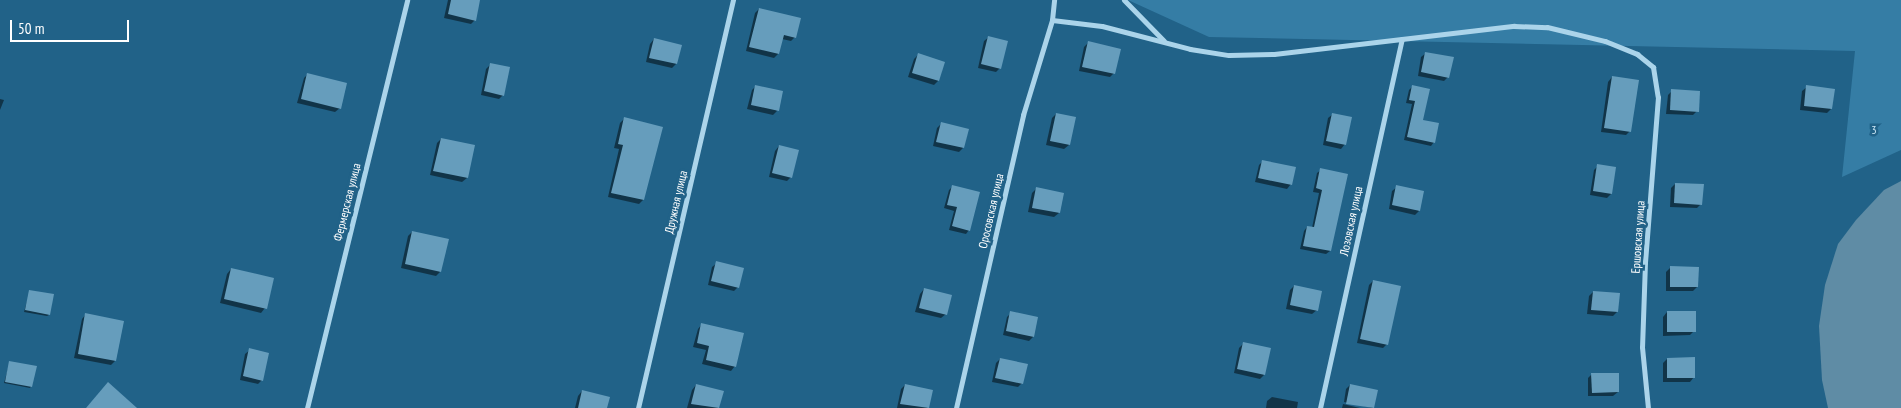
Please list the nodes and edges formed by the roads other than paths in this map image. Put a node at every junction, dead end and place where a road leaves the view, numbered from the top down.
1 (407, 0) edge
2 (733, 0) edge
3 (1054, 0) edge
4 (1124, 0) edge
5 (1052, 20) junction
6 (1402, 39) junction
7 (1164, 41) junction
8 (307, 408) edge
9 (638, 408) edge
10 (956, 408) edge
11 (1320, 408) edge
12 (1648, 408) edge

1 - 8 street, Фермерская улица
2 - 9 street, Дружная улица
3 - 5 street, Оросовская улица
4 - 7 street
5 - 7 street
5 - 10 street, Оросовская улица
6 - 7 street
6 - 11 street, Лозовская улица
6 - 12 street, Ершовская улица

